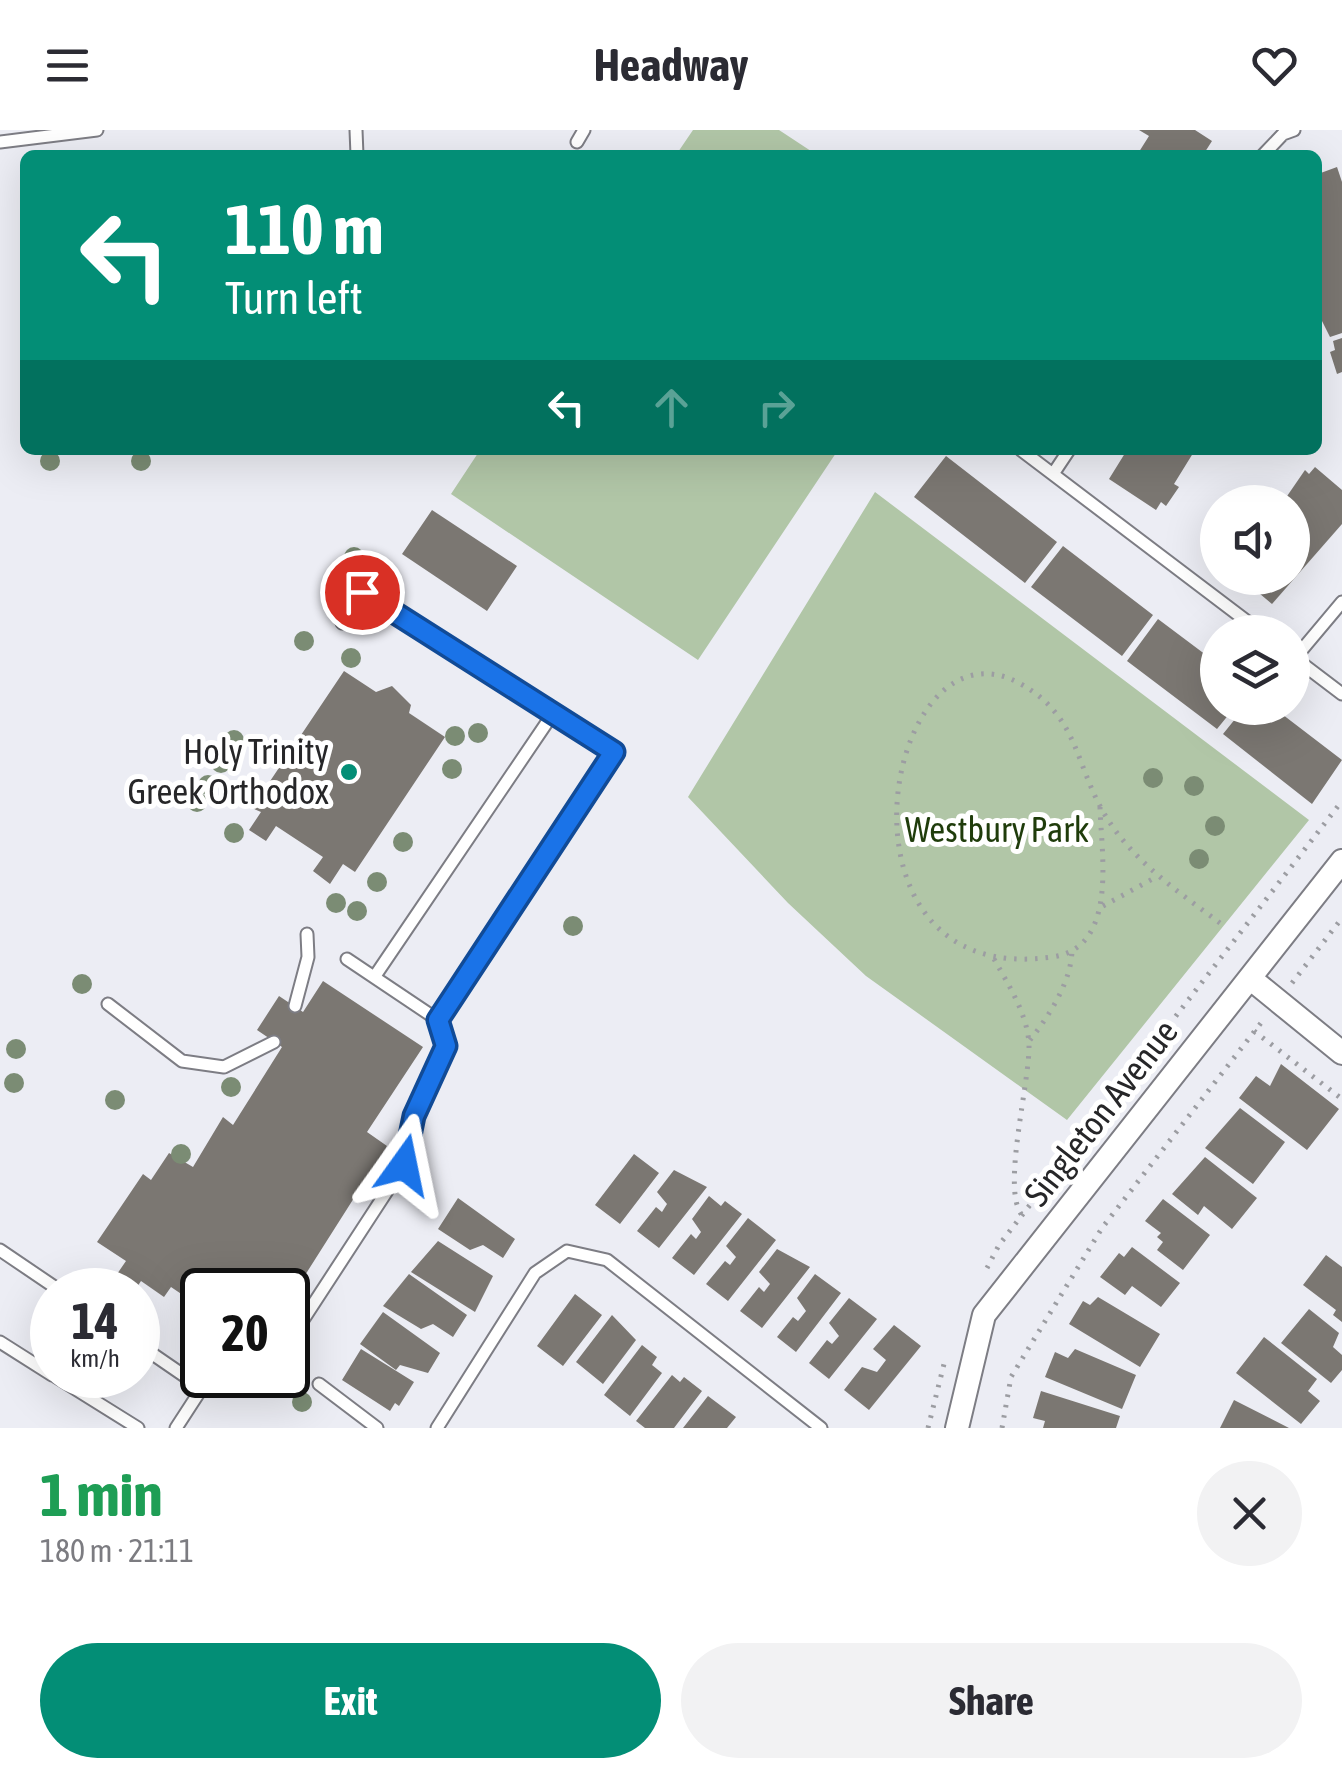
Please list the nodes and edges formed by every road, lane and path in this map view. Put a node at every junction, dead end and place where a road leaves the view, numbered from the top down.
1 (97, 130) edge
2 (584, 130) edge
3 (1294, 130) edge
4 (0, 142) edge
5 (578, 142) dead end
6 (1268, 150) edge
7 (1028, 455) edge
8 (1065, 455) edge
9 (1053, 474) junction
10 (1342, 602) edge
11 (1239, 615) edge
12 (342, 623) dead end
13 (1310, 639) edge
14 (1310, 669) edge
15 (1342, 694) edge
16 (554, 712) junction
17 (1100, 807) junction
18 (1342, 862) edge
19 (1158, 876) junction
20 (1100, 908) junction
21 (1342, 918) edge
22 (1220, 922) dead end
23 (307, 934) dead end
24 (1072, 949) junction
25 (994, 959) junction
26 (348, 960) dead end
27 (375, 976) junction
28 (1251, 980) junction
29 (1278, 1001) junction
30 (108, 1004) dead end
31 (295, 1006) dead end
32 (438, 1020) junction
33 (1254, 1031) junction
34 (274, 1042) dead end
35 (1029, 1042) junction
36 (1342, 1053) edge
37 (1342, 1099) edge
38 (1046, 1240) junction
39 (0, 1250) edge
40 (30, 1270) edge
41 (310, 1308) edge
42 (0, 1342) edge
43 (30, 1361) edge
44 (319, 1384) dead end
45 (90, 1398) edge
46 (196, 1398) edge
47 (138, 1428) edge
48 (176, 1428) edge
49 (377, 1428) edge
50 (437, 1428) edge
51 (821, 1428) edge
52 (957, 1428) edge
53 (1002, 1428) edge

1 - 4 lane
2 - 5 lane
3 - 6 lane
7 - 9 lane
8 - 9 lane
9 - 11 lane
10 - 13 lane
12 - 16 lane
14 - 15 lane
16 - 27 lane
16 - 32 lane
17 - 19 path
17 - 20 path
17 - 25 path
18 - 28 street, Singleton Avenue
19 - 20 path
19 - 22 path
20 - 24 path
21 - 29 path
23 - 31 lane
24 - 25 path
24 - 35 path
25 - 35 path
26 - 27 lane
27 - 32 lane
28 - 29 street
28 - 38 street, Singleton Avenue
29 - 33 path
29 - 36 street
30 - 34 lane
32 - 41 lane
33 - 37 path
33 - 53 path
35 - 38 path
38 - 52 street, Singleton Avenue
39 - 40 lane
42 - 43 lane
44 - 49 lane
45 - 47 lane
46 - 48 lane
50 - 51 lane

